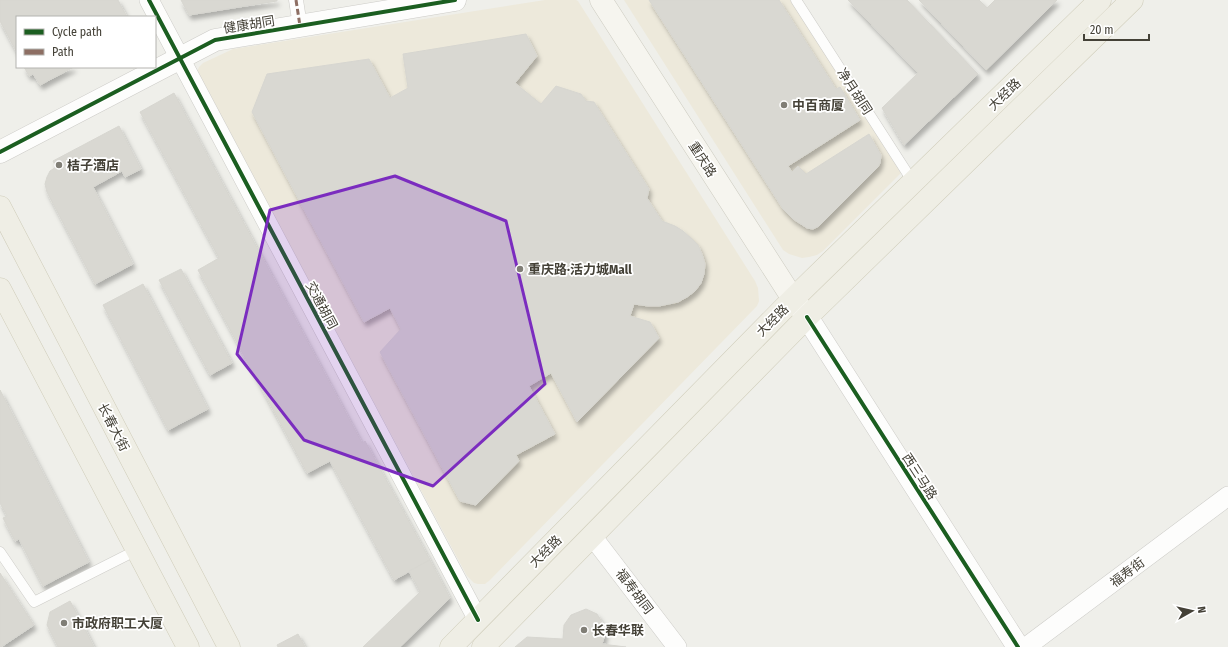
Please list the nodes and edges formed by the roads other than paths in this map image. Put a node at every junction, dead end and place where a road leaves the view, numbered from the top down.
1 (149, 0) edge
2 (296, 0) edge
3 (455, 0) edge
4 (601, 0) edge
5 (796, 0) edge
6 (1100, 0) edge
7 (1132, 0) edge
8 (417, 3) edge
9 (300, 26) junction
10 (180, 58) junction
11 (0, 152) edge
12 (913, 182) junction
13 (0, 207) edge
14 (0, 289) edge
15 (794, 299) junction
16 (806, 317) junction
17 (1228, 496) edge
18 (592, 536) junction
19 (137, 550) junction
20 (0, 552) edge
21 (478, 620) junction
22 (188, 647) edge
23 (229, 647) edge
24 (451, 647) edge
25 (483, 647) edge
26 (677, 647) edge
27 (1018, 647) edge
28 (1026, 647) edge

1 - 10 street, 交通胡同
2 - 9 street
3 - 8 street, 健康胡同
4 - 15 main road, 重庆路
5 - 12 lane, 净月胡同
6 - 12 main road, 大经路
7 - 16 main road, 大经路
8 - 9 street, 健康胡同
9 - 10 street, 健康胡同
10 - 11 street, 健康胡同
10 - 21 street, 交通胡同
12 - 15 main road, 大经路
13 - 23 main road, 长春大街
14 - 19 main road
15 - 16 main road, 重庆路
15 - 21 main road, 大经路
16 - 18 main road, 大经路
16 - 27 street, 西三马路
17 - 28 street, 福寿街
18 - 25 main road, 大经路
18 - 26 street, 福寿胡同
19 - 20 lane
19 - 22 main road
21 - 24 main road, 大经路

